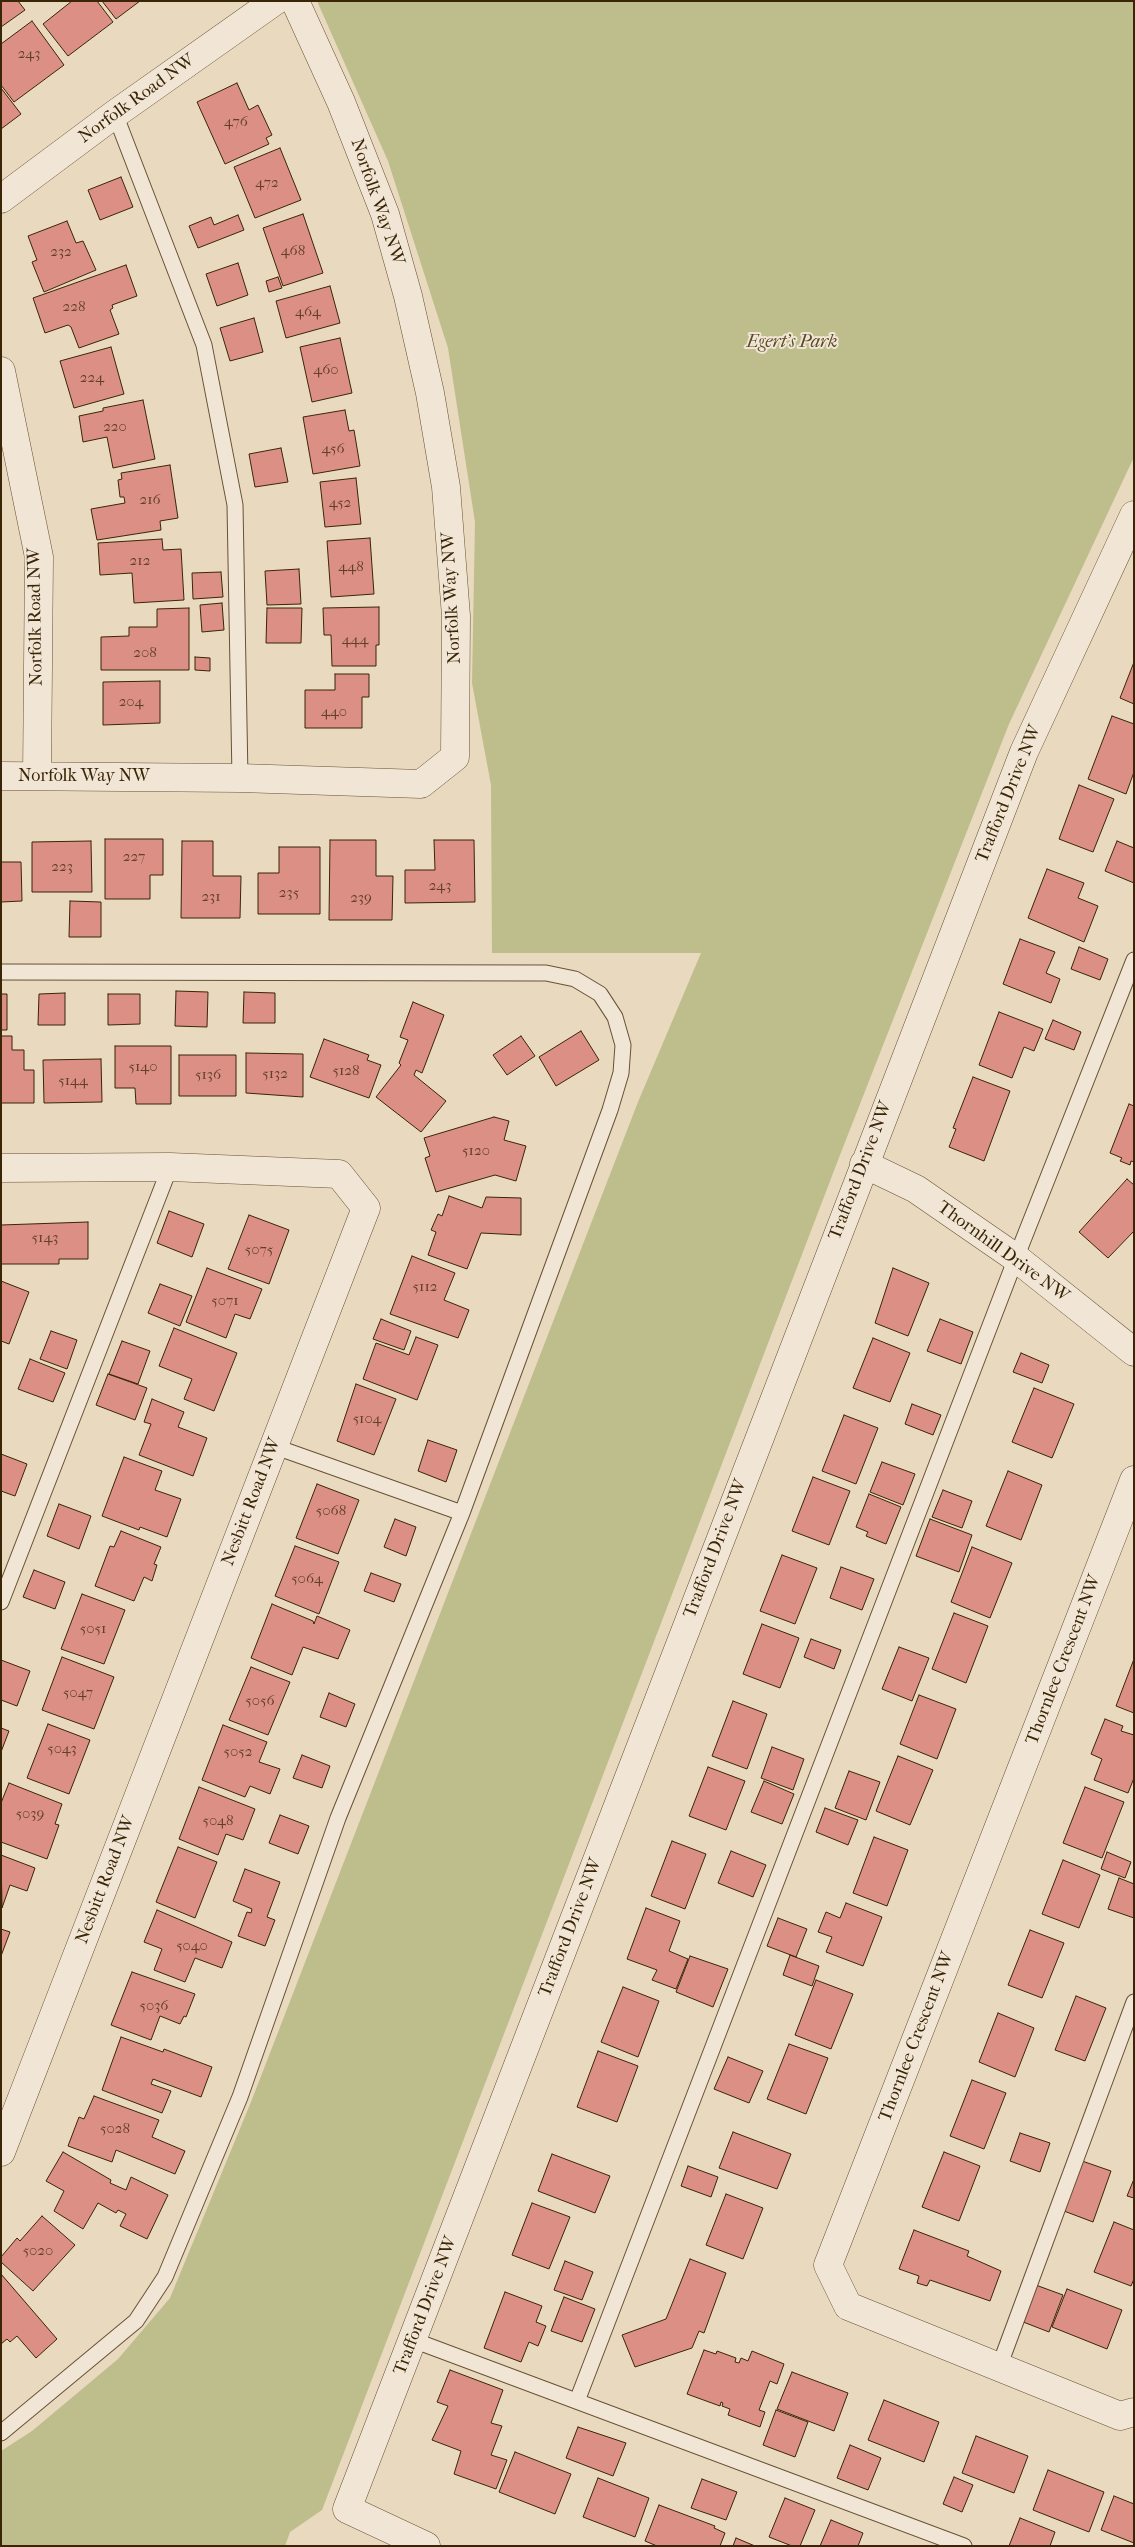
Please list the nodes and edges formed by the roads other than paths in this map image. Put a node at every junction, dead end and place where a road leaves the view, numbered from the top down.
1 (275, 1) edge
2 (294, 1) edge
3 (115, 114) junction
4 (1, 200) edge
5 (1, 371) edge
6 (1134, 515) edge
7 (1, 776) edge
8 (37, 776) junction
9 (240, 778) junction
10 (1134, 960) edge
11 (1, 972) edge
12 (864, 1164) junction
13 (170, 1167) junction
14 (1, 1168) edge
15 (1016, 1258) junction
16 (1134, 1352) edge
17 (273, 1446) junction
18 (1134, 1480) edge
19 (462, 1513) junction
20 (1, 1602) edge
21 (1134, 2002) edge
22 (1, 2152) edge
23 (413, 2340) junction
24 (998, 2367) junction
25 (577, 2401) junction
26 (1134, 2412) edge
27 (1, 2433) edge
28 (426, 2546) edge
29 (964, 2546) edge

1 - 3 street, Norfolk Road NW
2 - 9 street, Norfolk Way NW
3 - 4 street, Norfolk Road NW
3 - 9 lane
5 - 8 street, Norfolk Road NW
6 - 12 street, Trafford Drive NW
7 - 8 street, Norfolk Way NW
8 - 9 street, Norfolk Way NW
10 - 15 lane
11 - 19 lane
12 - 15 street, Thornhill Drive NW
12 - 23 street, Trafford Drive NW
13 - 14 street, Nesbitt Road NW
13 - 17 street, Nesbitt Road NW
13 - 20 lane
15 - 16 street, Thornhill Drive NW
15 - 25 lane
17 - 19 lane
17 - 22 street, Nesbitt Road NW
18 - 24 street, Thornlee Crescent NW
19 - 27 lane
21 - 24 lane
23 - 25 lane
23 - 28 street, Trafford Drive NW
24 - 26 street, Thornlee Crescent NW
25 - 29 lane

